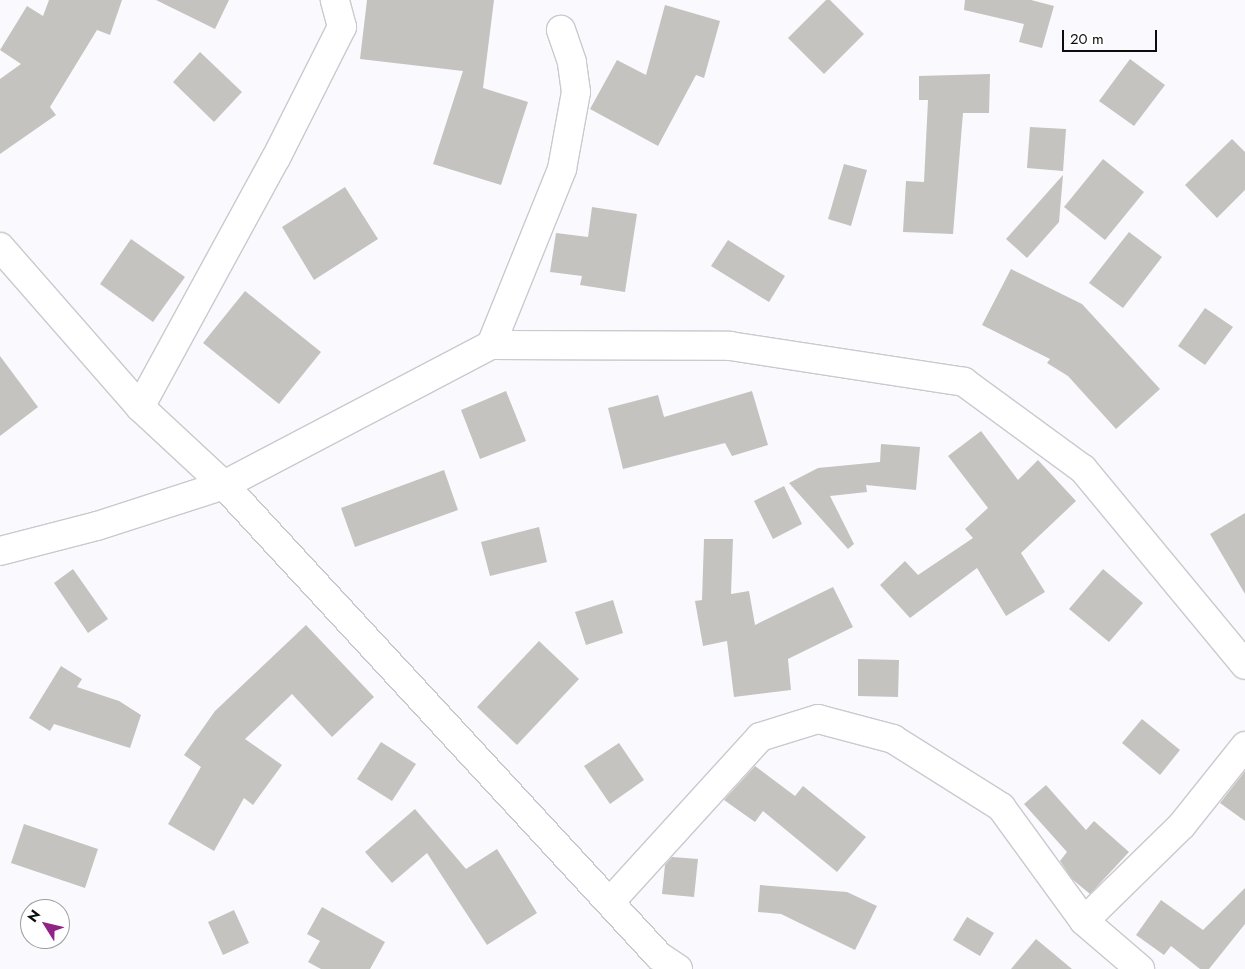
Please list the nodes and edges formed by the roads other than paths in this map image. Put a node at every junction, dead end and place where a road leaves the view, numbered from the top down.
1 (335, 0) edge
2 (560, 30) dead end
3 (0, 247) edge
4 (492, 345) junction
5 (140, 407) junction
6 (224, 484) junction
7 (0, 551) edge
8 (1245, 665) edge
9 (1245, 746) edge
10 (610, 902) junction
11 (1084, 921) junction
12 (678, 969) edge
13 (1140, 969) edge

1 - 5 street
2 - 4 street
3 - 5 street
4 - 6 street
4 - 8 street
5 - 6 street
6 - 7 street
6 - 10 street
9 - 11 street
10 - 11 street
10 - 12 street
11 - 13 street

